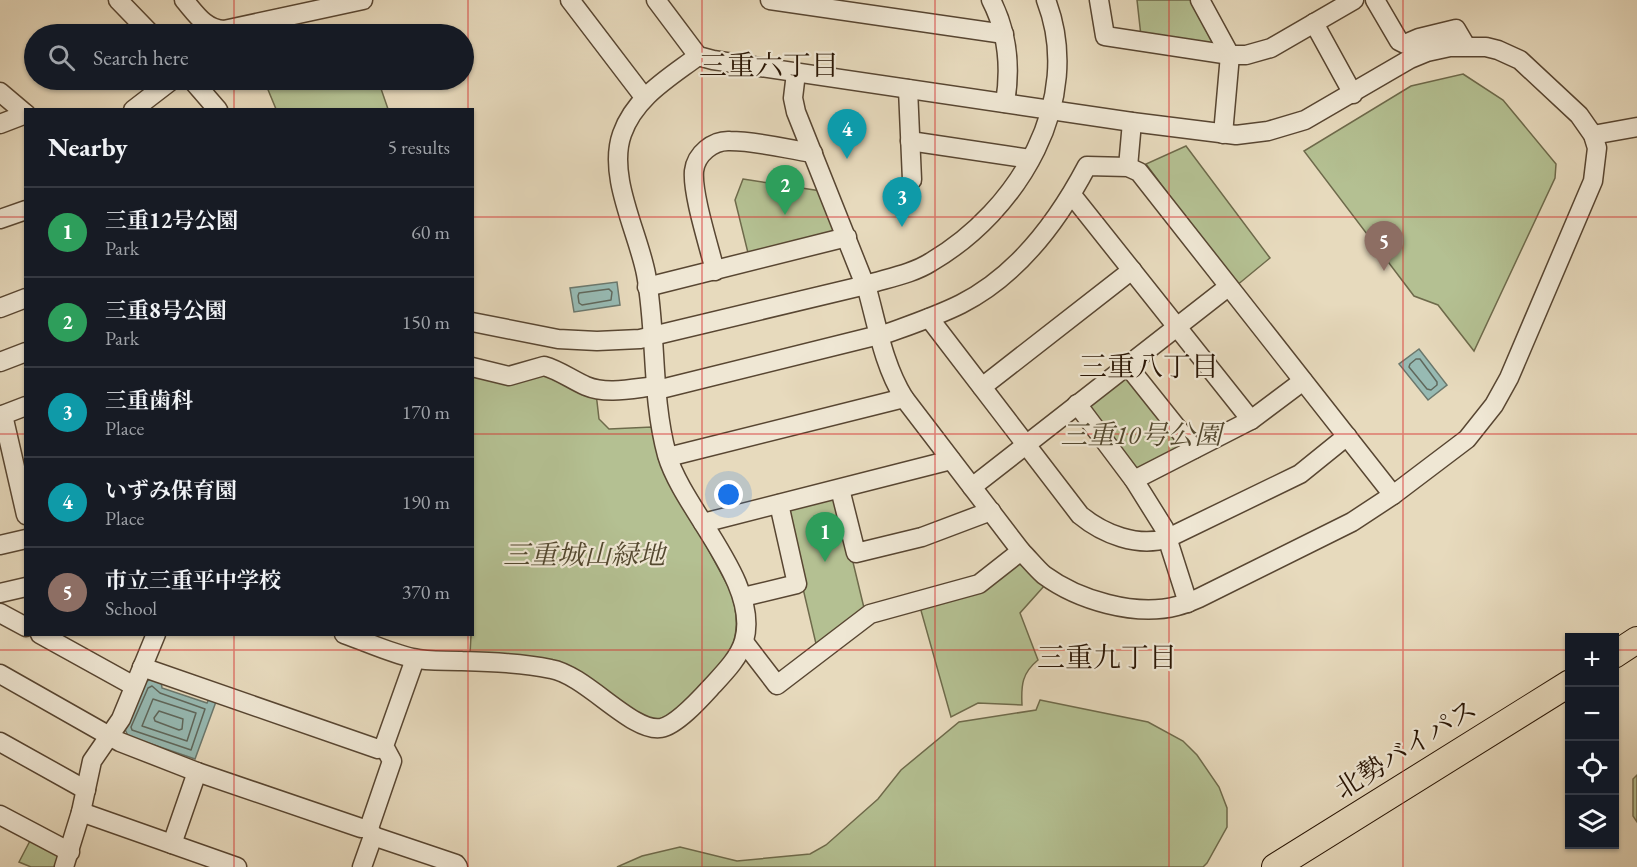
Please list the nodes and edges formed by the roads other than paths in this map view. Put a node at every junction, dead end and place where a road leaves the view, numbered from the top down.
1 (118, 0) edge
2 (184, 0) edge
3 (363, 0) edge
4 (570, 0) edge
5 (656, 0) edge
6 (770, 0) edge
7 (991, 0) edge
8 (1046, 0) edge
9 (1099, 0) edge
10 (1200, 0) edge
11 (1354, 0) edge
12 (1375, 0) edge
13 (342, 2) edge
14 (1314, 23) junction
15 (141, 24) edge
16 (205, 24) edge
17 (255, 24) edge
18 (1004, 34) junction
19 (1466, 46) junction
20 (1230, 55) junction
21 (698, 56) junction
22 (796, 73) junction
23 (908, 89) junction
24 (165, 90) edge
25 (201, 90) edge
26 (0, 92) edge
27 (1353, 93) junction
28 (644, 97) junction
29 (155, 103) edge
30 (1005, 103) junction
31 (139, 108) edge
32 (216, 108) edge
33 (1050, 110) junction
34 (24, 112) edge
35 (24, 115) edge
36 (1132, 122) junction
37 (0, 124) edge
38 (1637, 127) edge
39 (1223, 134) junction
40 (1593, 135) junction
41 (910, 141) junction
42 (813, 153) junction
43 (1030, 159) junction
44 (1128, 167) junction
45 (912, 180) dead end
46 (1072, 195) junction
47 (24, 211) edge
48 (0, 219) edge
49 (847, 237) junction
50 (1132, 270) junction
51 (715, 271) junction
52 (866, 285) junction
53 (647, 287) junction
54 (1228, 287) junction
55 (24, 299) edge
56 (0, 308) edge
57 (929, 318) junction
58 (474, 322) edge
59 (1177, 326) junction
60 (879, 335) junction
61 (547, 337) junction
62 (652, 337) junction
63 (24, 353) edge
64 (0, 362) edge
65 (1127, 365) junction
66 (544, 366) junction
67 (474, 368) edge
68 (1303, 381) junction
69 (982, 387) junction
70 (657, 388) junction
71 (904, 399) junction
72 (1077, 404) junction
73 (24, 407) edge
74 (2, 415) edge
75 (1251, 420) junction
76 (1347, 436) junction
77 (1026, 444) junction
78 (1194, 449) junction
79 (668, 457) junction
80 (951, 460) junction
81 (1134, 480) junction
82 (972, 487) junction
83 (840, 489) junction
84 (1393, 495) junction
85 (779, 504) junction
86 (24, 507) edge
87 (991, 511) junction
88 (703, 523) junction
89 (1168, 538) junction
90 (24, 539) edge
91 (0, 545) edge
92 (1021, 551) junction
93 (24, 587) edge
94 (0, 593) edge
95 (743, 597) junction
96 (1188, 603) junction
97 (0, 613) edge
98 (24, 626) edge
99 (44, 636) edge
100 (350, 636) edge
101 (151, 637) edge
102 (1637, 640) edge
103 (744, 642) junction
104 (1619, 651) edge
105 (415, 659) junction
106 (142, 667) junction
107 (0, 674) edge
108 (134, 686) junction
109 (1565, 686) edge
110 (109, 736) junction
111 (0, 742) edge
112 (384, 746) junction
113 (197, 772) junction
114 (86, 790) junction
115 (81, 812) junction
116 (0, 815) edge
117 (371, 832) junction
118 (172, 844) junction
119 (67, 859) edge
120 (237, 867) edge
121 (362, 867) edge
122 (458, 867) edge
123 (1275, 867) edge

1 - 15 street
2 - 16 street
3 - 13 street
4 - 28 street
5 - 21 street
6 - 18 street
7 - 18 street
8 - 33 street
9 - 20 street
10 - 20 street
11 - 14 street
12 - 19 street
13 - 17 street
14 - 20 street
14 - 27 street
18 - 30 street
19 - 27 street
19 - 40 street
20 - 39 street
21 - 22 street
21 - 28 street
22 - 23 street
22 - 42 street
23 - 30 street
23 - 41 street
24 - 29 street
25 - 32 street
26 - 34 street
27 - 39 street
28 - 53 street
29 - 31 street
30 - 33 street
33 - 36 street
33 - 43 street
35 - 37 street
36 - 39 street
36 - 44 street
38 - 40 street
40 - 84 street
41 - 43 street
41 - 45 street
42 - 49 street
42 - 51 street
43 - 52 street
44 - 46 street
44 - 54 street
46 - 50 street
46 - 57 street
47 - 48 street
49 - 51 street
49 - 52 street
50 - 59 street
50 - 69 street
51 - 53 street
52 - 60 street
52 - 62 street
53 - 62 street
54 - 59 street
54 - 68 street
55 - 56 street
57 - 60 street
57 - 69 street
58 - 61 street
59 - 65 street
59 - 75 street
60 - 70 street
60 - 71 street
61 - 62 street
61 - 66 street
62 - 70 street
63 - 64 street
65 - 72 street
65 - 78 street
66 - 67 street
66 - 70 street
68 - 75 street
68 - 76 street
69 - 77 street
70 - 79 street
71 - 79 street
71 - 80 street
72 - 77 street
72 - 81 street
73 - 74 street
74 - 86 street
75 - 78 street
76 - 84 street
76 - 89 street
77 - 82 street
77 - 89 street
78 - 81 street
79 - 88 street
80 - 82 street
80 - 83 street
81 - 89 street
82 - 87 street
83 - 85 street
83 - 87 street
84 - 96 street
85 - 88 street
85 - 95 street
87 - 92 street
88 - 95 street
89 - 96 street
90 - 91 street
92 - 96 street
92 - 103 street
93 - 94 street
95 - 103 street
97 - 98 street
99 - 108 street
100 - 105 street
101 - 106 street
102 - 104 highway
103 - 105 street
105 - 112 street
106 - 108 street
106 - 112 street
107 - 110 street
108 - 110 street
109 - 123 highway, 北勢バイパス
110 - 113 street
110 - 114 street
111 - 114 street
112 - 117 street
113 - 117 street
113 - 118 street
114 - 115 street
115 - 118 street
115 - 119 street
116 - 119 street
117 - 121 street
117 - 122 street
118 - 120 street

